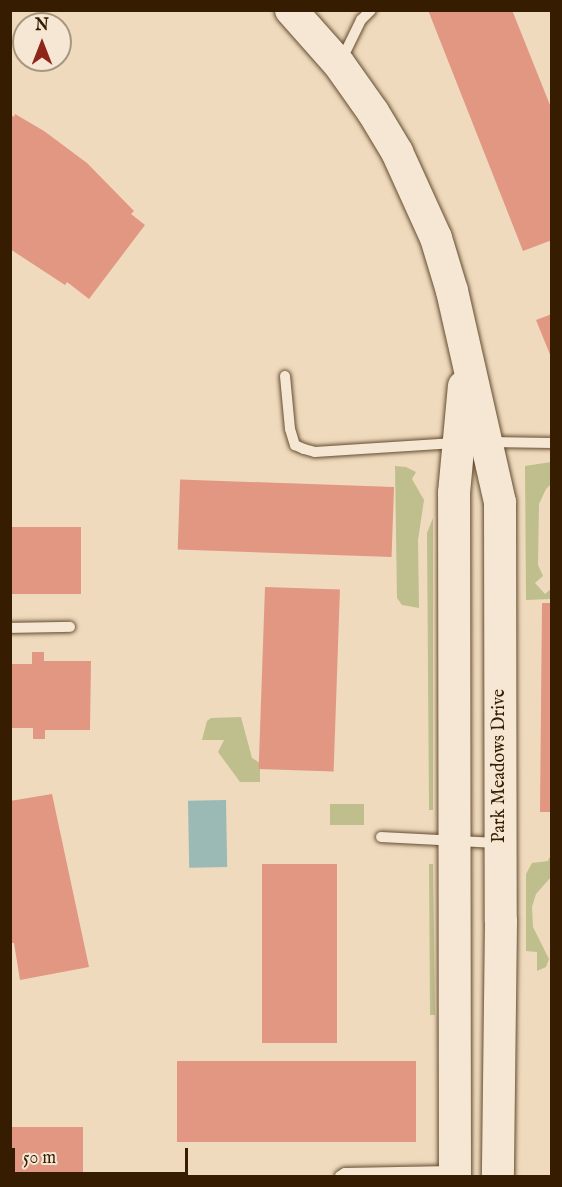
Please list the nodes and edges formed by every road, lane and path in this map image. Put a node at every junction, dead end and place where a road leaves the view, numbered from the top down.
1 (291, 10) edge
2 (371, 10) edge
3 (339, 64) junction
4 (285, 376) dead end
5 (472, 442) junction
6 (552, 442) edge
7 (70, 627) dead end
8 (10, 628) edge
9 (381, 837) dead end
10 (454, 840) junction
11 (500, 843) junction
12 (455, 1174) edge
13 (340, 1176) edge
14 (498, 1176) edge

1 - 3 main road, Park Meadows Drive
2 - 3 lane
3 - 5 main road, Park Meadows Drive
4 - 5 lane
5 - 6 lane
5 - 10 main road, Park Meadows Drive
5 - 11 main road, Park Meadows Drive
7 - 8 lane
9 - 10 lane
10 - 11 lane
10 - 12 main road, Park Meadows Drive
11 - 14 main road, Park Meadows Drive
12 - 13 lane

